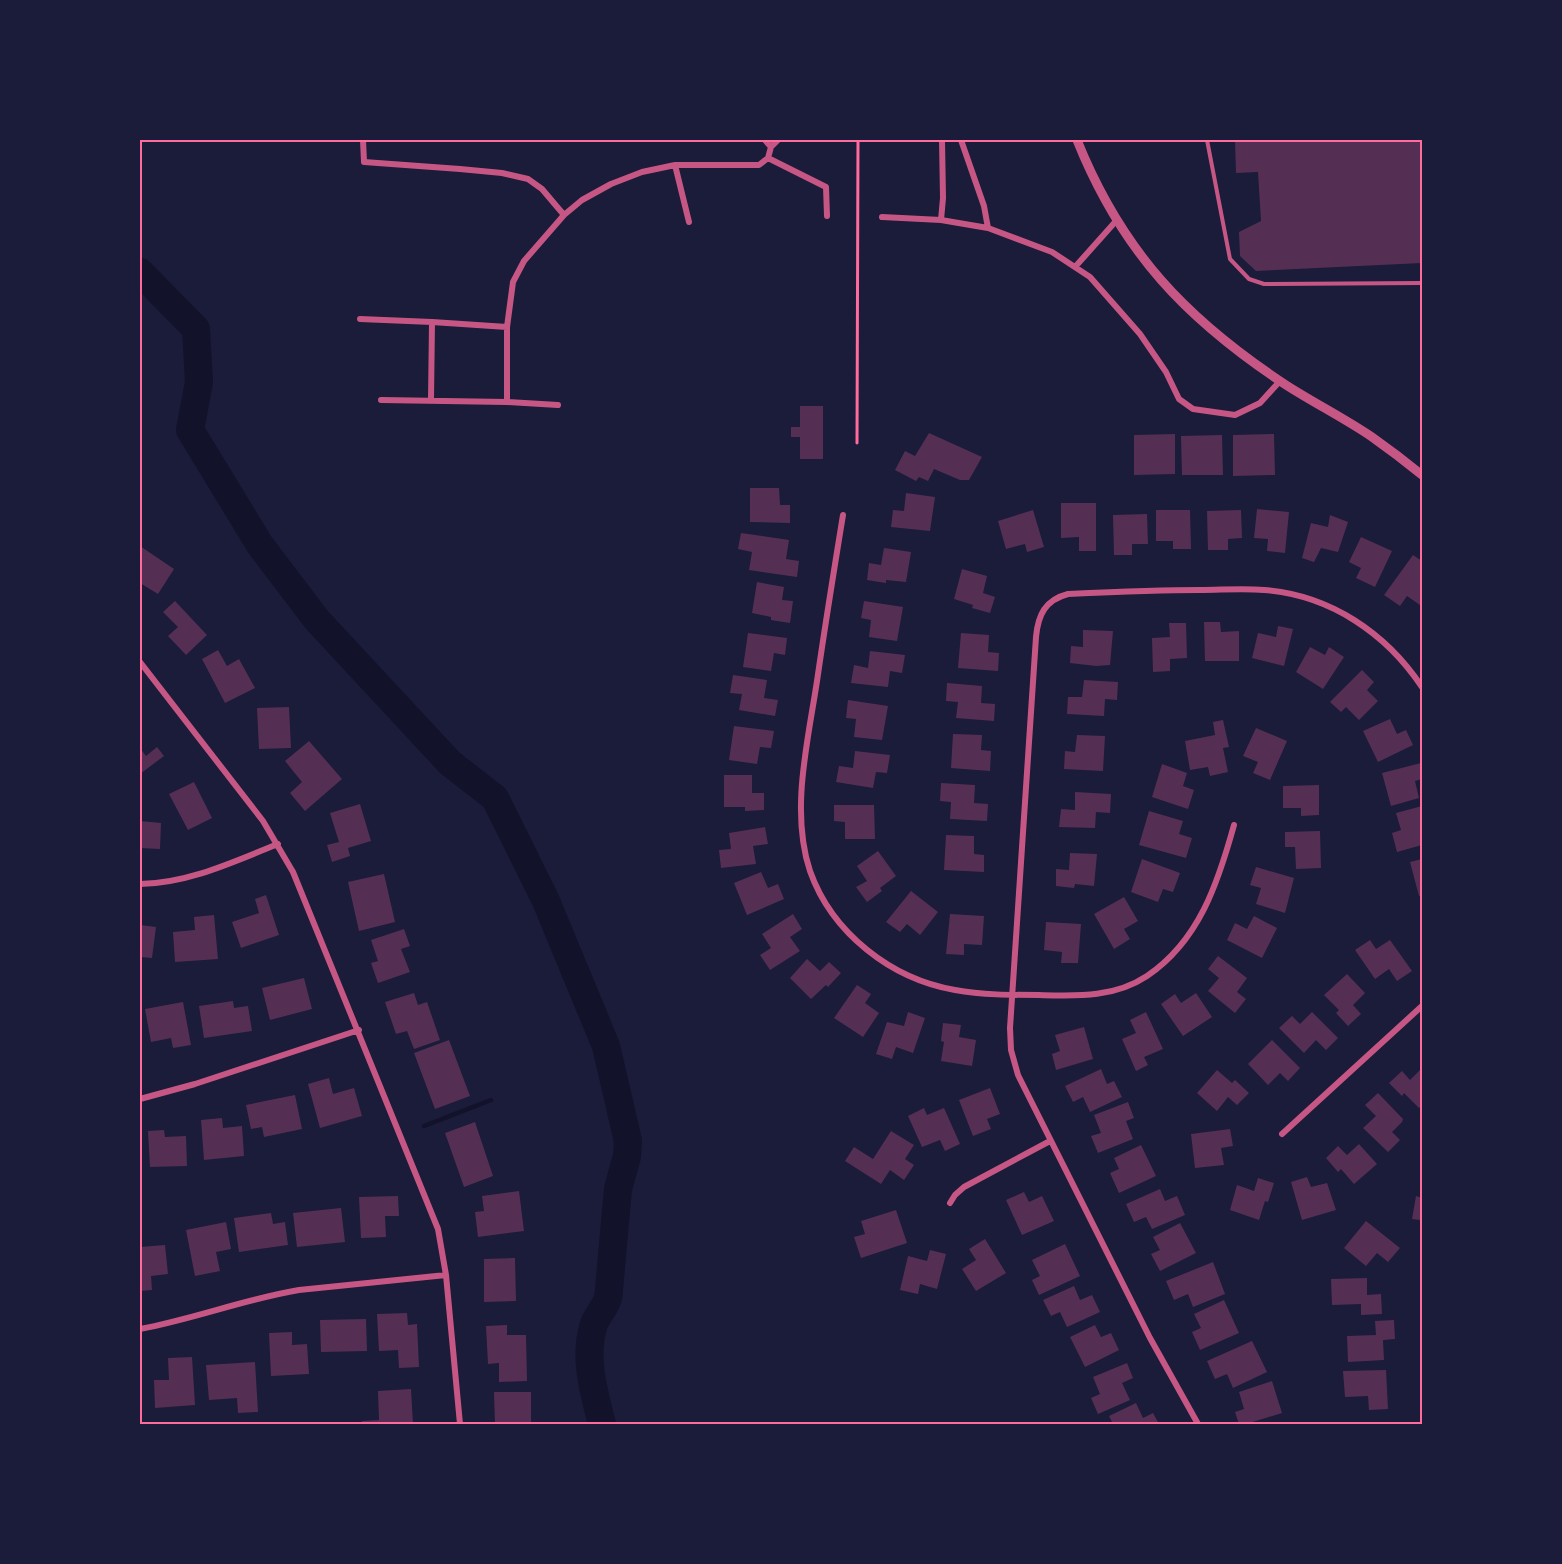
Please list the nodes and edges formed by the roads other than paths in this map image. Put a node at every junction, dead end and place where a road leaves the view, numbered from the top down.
1 (363, 140) edge
2 (765, 140) edge
3 (778, 140) edge
4 (942, 140) edge
5 (961, 140) edge
6 (1077, 140) edge
7 (1207, 140) edge
8 (771, 147) junction
9 (768, 158) junction
10 (675, 165) junction
11 (564, 215) junction
12 (827, 216) dead end
13 (882, 217) dead end
14 (941, 220) junction
15 (1116, 220) junction
16 (689, 222) dead end
17 (988, 228) junction
18 (1075, 267) junction
19 (1422, 283) edge
20 (360, 319) dead end
21 (432, 322) junction
22 (507, 327) junction
23 (1280, 381) junction
24 (381, 400) dead end
25 (431, 400) junction
26 (507, 402) junction
27 (558, 405) dead end
28 (1422, 475) edge
29 (843, 515) dead end
30 (140, 662) edge
31 (1422, 687) edge
32 (1234, 825) dead end
33 (278, 844) junction
34 (140, 884) edge
35 (1013, 995) junction
36 (1422, 1006) edge
37 (359, 1030) junction
38 (140, 1100) edge
39 (1282, 1134) dead end
40 (1050, 1141) junction
41 (950, 1203) dead end
42 (446, 1275) junction
43 (140, 1329) edge
44 (459, 1425) edge
45 (1198, 1425) edge

1 - 11 street
2 - 8 street
3 - 8 street
4 - 14 street
5 - 17 street
6 - 15 street
7 - 19 lane
8 - 9 street
9 - 10 street
9 - 12 street
10 - 11 street
10 - 16 street
11 - 22 street
13 - 14 street
14 - 17 street
15 - 18 street
15 - 23 street
17 - 18 street
18 - 23 street
20 - 21 street
21 - 22 street
21 - 25 street
22 - 26 street
23 - 28 street
24 - 25 street
25 - 26 street
26 - 27 street
29 - 35 street
30 - 33 street
31 - 35 street
32 - 35 street
33 - 34 street
33 - 37 street
35 - 40 street
36 - 39 street
37 - 38 street
37 - 42 street
40 - 41 street
40 - 45 street
42 - 43 street
42 - 44 street

